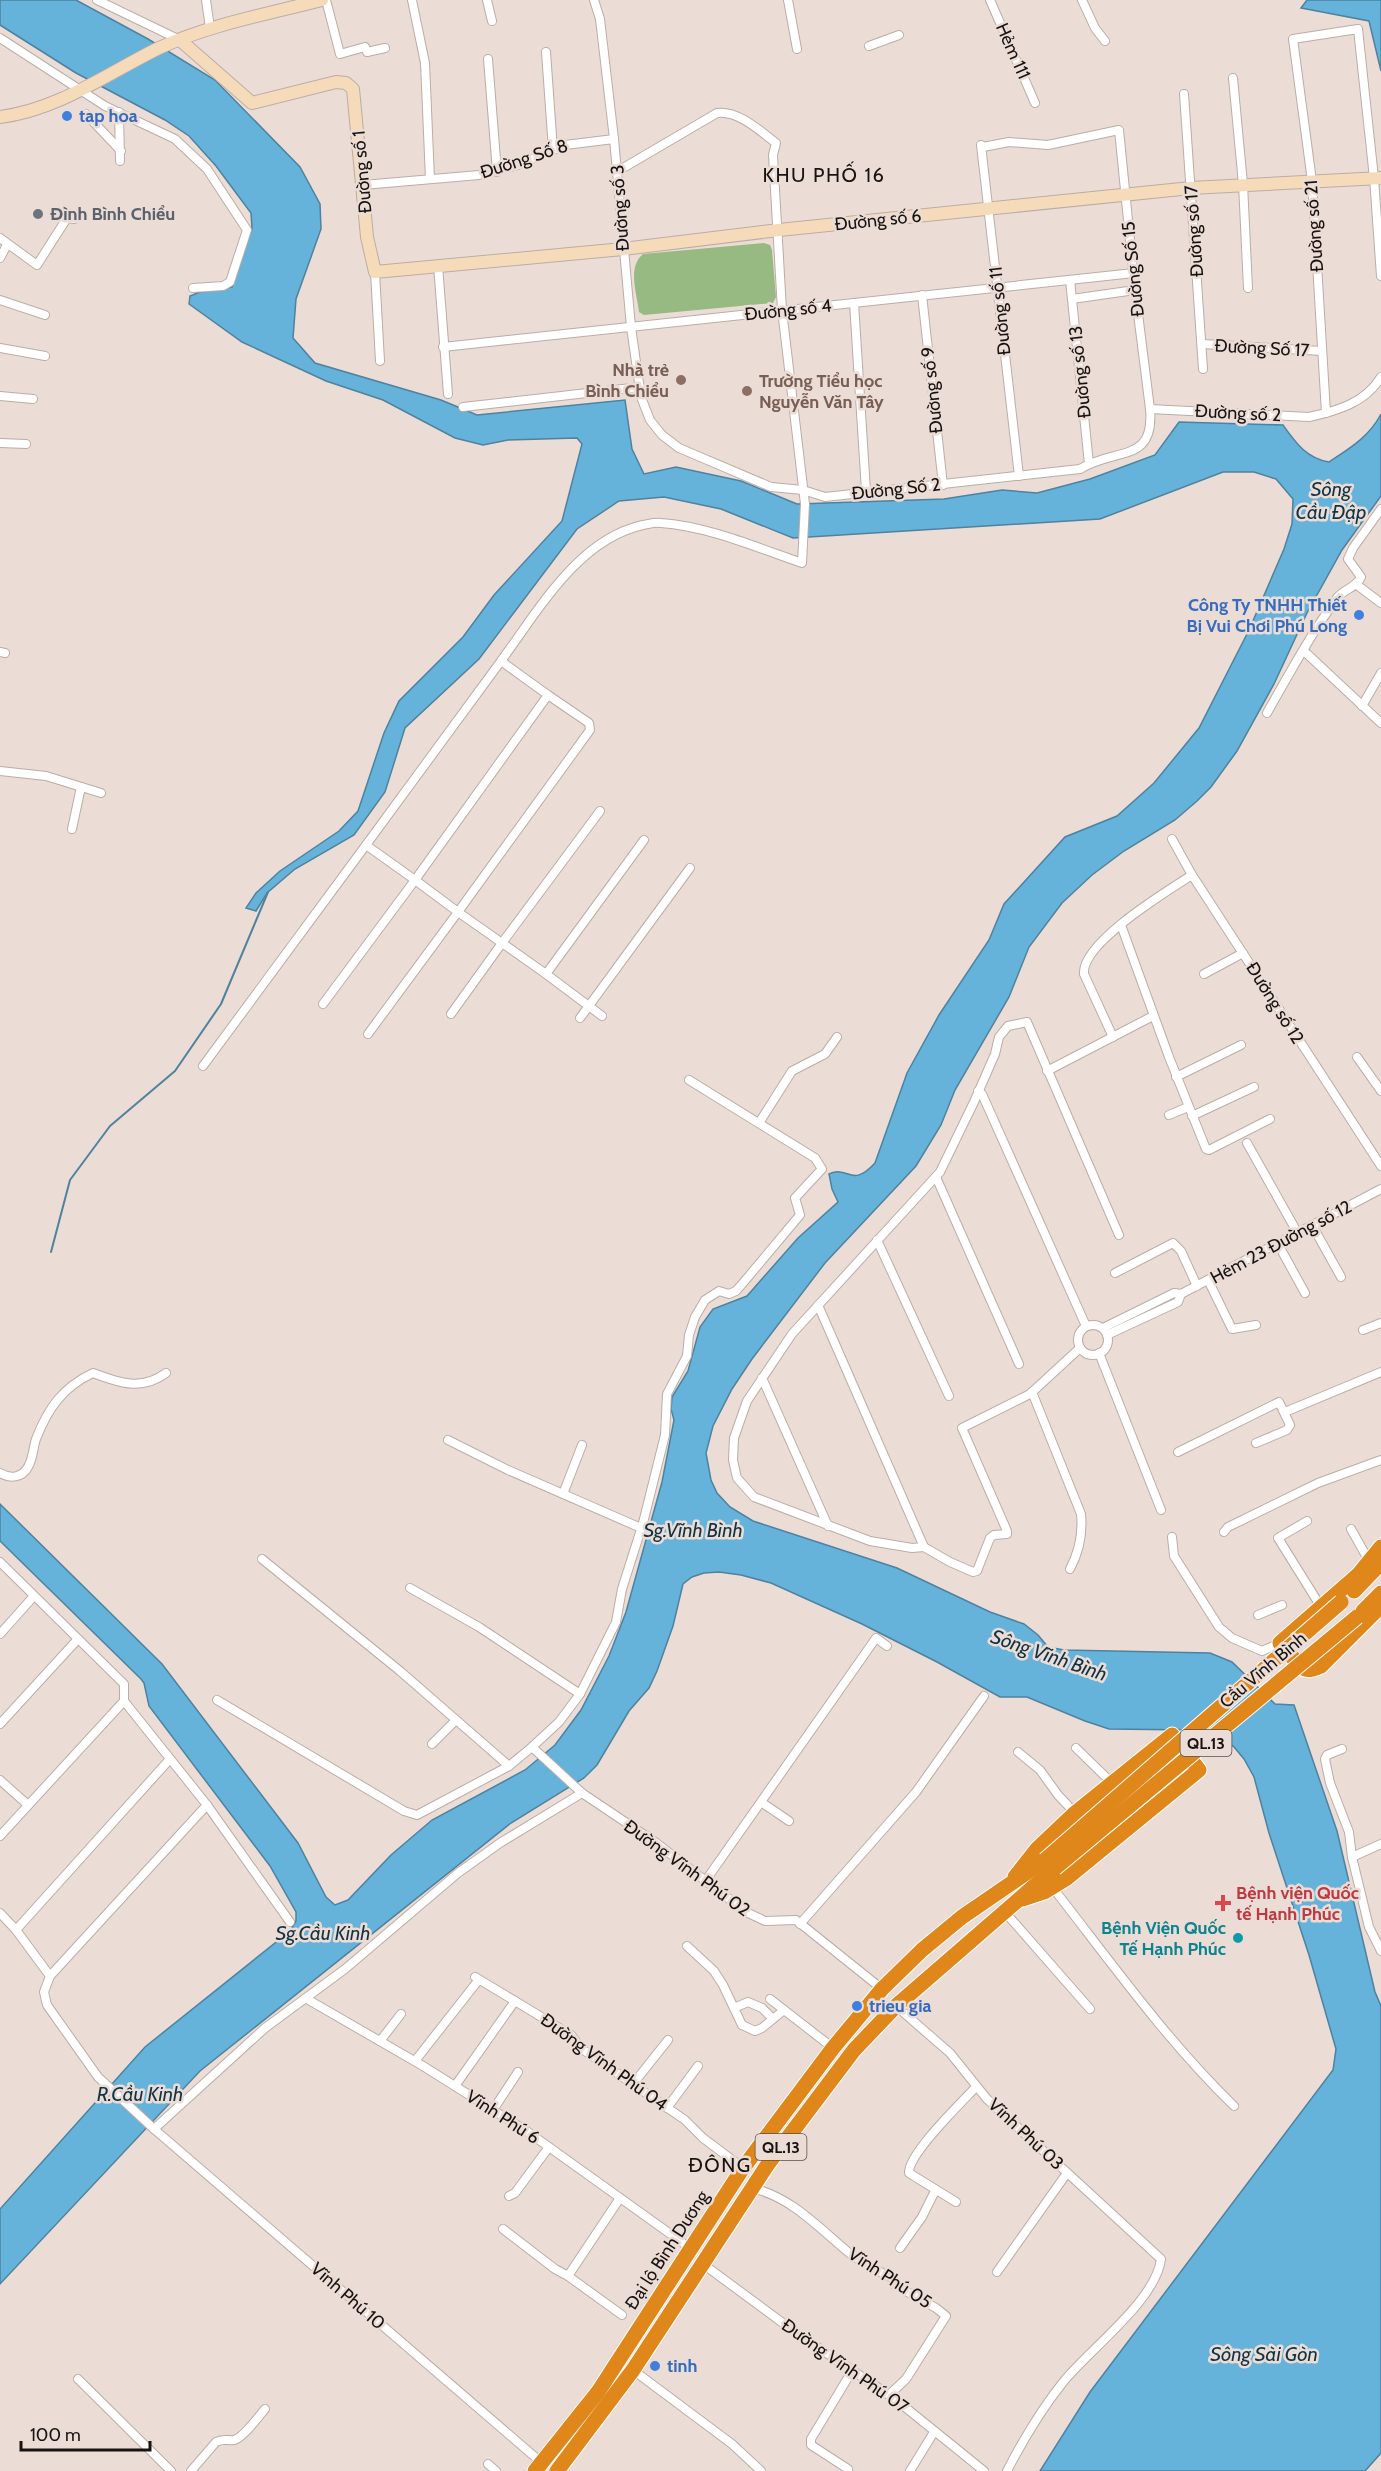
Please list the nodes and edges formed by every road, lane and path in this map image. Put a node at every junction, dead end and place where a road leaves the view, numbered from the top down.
1 (97, 0) edge
2 (206, 0) edge
3 (324, 0) edge
4 (412, 0) edge
5 (487, 0) edge
6 (594, 0) edge
7 (788, 0) edge
8 (990, 0) edge
9 (1082, 0) edge
10 (492, 21) dead end
11 (210, 28) junction
12 (899, 36) dead end
13 (0, 38) edge
14 (180, 40) junction
15 (1105, 41) dead end
16 (869, 46) dead end
17 (385, 48) dead end
18 (797, 49) dead end
19 (546, 52) dead end
20 (488, 59) dead end
21 (1233, 78) dead end
22 (84, 88) junction
23 (1184, 94) dead end
24 (1035, 103) dead end
25 (119, 112) junction
26 (86, 114) dead end
27 (1, 119) edge
28 (1119, 130) joint
29 (614, 139) junction
30 (553, 150) junction
31 (618, 171) junction
32 (497, 172) junction
33 (1377, 178) edge
34 (430, 179) junction
35 (1312, 181) junction
36 (1243, 184) junction
37 (363, 185) junction
38 (1191, 188) junction
39 (1126, 195) junction
40 (990, 209) junction
41 (74, 219) dead end
42 (776, 230) junction
43 (0, 238) edge
44 (8, 245) junction
45 (623, 249) junction
46 (0, 258) edge
47 (438, 265) junction
48 (375, 272) junction
49 (1134, 273) junction
50 (1381, 276) edge
51 (1070, 280) junction
52 (193, 288) dead end
53 (997, 288) junction
54 (1248, 288) dead end
55 (1135, 290) junction
56 (922, 296) junction
57 (1072, 299) junction
58 (0, 300) edge
59 (854, 303) junction
60 (782, 310) junction
61 (45, 315) dead end
62 (631, 327) junction
63 (1202, 344) junction
64 (443, 347) junction
65 (0, 348) edge
66 (1322, 351) junction
67 (45, 356) dead end
68 (380, 361) dead end
69 (1203, 369) dead end
70 (1381, 377) edge
71 (640, 387) junction
72 (448, 394) dead end
73 (0, 396) edge
74 (642, 397) joint
75 (33, 399) dead end
76 (463, 407) dead end
77 (1150, 409) junction
78 (1326, 413) junction
79 (0, 443) edge
80 (26, 444) dead end
81 (1089, 464) junction
82 (1019, 476) junction
83 (943, 484) junction
84 (803, 490) junction
85 (866, 491) junction
86 (1381, 509) edge
87 (1358, 585) junction
88 (1381, 603) edge
89 (1304, 651) junction
90 (501, 661) junction
91 (1381, 673) edge
92 (548, 695) junction
93 (1362, 706) junction
94 (1267, 714) dead end
95 (1381, 723) edge
96 (0, 771) edge
97 (81, 787) junction
98 (101, 793) dead end
99 (600, 811) dead end
100 (72, 829) dead end
101 (1172, 839) dead end
102 (644, 840) dead end
103 (366, 845) junction
104 (690, 868) dead end
105 (1192, 875) junction
106 (415, 880) junction
107 (458, 912) junction
108 (1120, 925) junction
109 (502, 943) junction
110 (1243, 953) junction
111 (546, 974) junction
112 (1204, 974) dead end
113 (323, 1004) dead end
114 (589, 1006) junction
115 (451, 1014) dead end
116 (602, 1016) dead end
117 (1153, 1016) junction
118 (580, 1018) dead end
119 (368, 1034) dead end
120 (837, 1037) dead end
121 (1113, 1037) junction
122 (1241, 1045) dead end
123 (1357, 1057) dead end
124 (203, 1066) dead end
125 (1047, 1071) junction
126 (1377, 1075) edge
127 (1176, 1077) junction
128 (689, 1080) dead end
129 (1254, 1087) dead end
130 (978, 1090) junction
131 (1381, 1091) edge
132 (1190, 1112) junction
133 (1169, 1115) dead end
134 (1270, 1119) dead end
135 (759, 1123) junction
136 (1247, 1143) dead end
137 (1381, 1165) edge
138 (936, 1177) junction
139 (1381, 1189) edge
140 (1312, 1225) junction
141 (1298, 1232) junction
142 (1119, 1235) dead end
143 (877, 1240) junction
144 (1278, 1244) junction
145 (1115, 1273) dead end
146 (1341, 1276) dead end
147 (1208, 1280) junction
148 (1197, 1286) junction
149 (1305, 1293) dead end
150 (818, 1305) junction
151 (1381, 1323) edge
152 (1256, 1325) dead end
153 (1086, 1326) junction
154 (1363, 1330) dead end
155 (1105, 1332) junction
156 (1080, 1348) junction
157 (1099, 1353) junction
158 (1019, 1364) dead end
159 (1381, 1372) edge
160 (166, 1373) dead end
161 (762, 1378) junction
162 (1032, 1392) junction
163 (949, 1396) dead end
164 (1285, 1412) junction
165 (448, 1440) dead end
166 (1256, 1443) dead end
167 (582, 1445) dead end
168 (1178, 1452) dead end
169 (1381, 1460) edge
170 (0, 1473) edge
171 (563, 1494) junction
172 (1161, 1510) dead end
173 (1307, 1521) dead end
174 (828, 1526) junction
175 (641, 1528) junction
176 (1351, 1529) dead end
177 (1224, 1532) dead end
178 (1172, 1537) dead end
179 (924, 1547) junction
180 (1381, 1547) edge
181 (262, 1559) dead end
182 (0, 1562) edge
183 (1375, 1562) edge
184 (1070, 1569) dead end
185 (410, 1588) dead end
186 (1381, 1593) edge
187 (34, 1596) junction
188 (1282, 1605) dead end
189 (1381, 1606) edge
190 (1321, 1607) junction
191 (1258, 1615) dead end
192 (0, 1634) edge
193 (78, 1639) junction
194 (1280, 1643) junction
195 (886, 1646) dead end
196 (580, 1694) junction
197 (984, 1696) dead end
198 (218, 1700) dead end
199 (124, 1701) junction
200 (456, 1720) junction
201 (0, 1724) edge
202 (432, 1744) dead end
203 (532, 1746) junction
204 (1076, 1748) dead end
205 (1342, 1749) dead end
206 (1018, 1752) dead end
207 (170, 1759) junction
208 (509, 1766) junction
209 (0, 1780) edge
210 (1112, 1783) junction
211 (579, 1791) junction
212 (761, 1802) junction
213 (28, 1805) junction
214 (207, 1805) junction
215 (1075, 1813) junction
216 (789, 1821) dead end
217 (0, 1836) edge
218 (1381, 1844) edge
219 (1352, 1857) junction
220 (1050, 1864) junction
221 (706, 1880) junction
222 (1012, 1882) junction
223 (1053, 1888) junction
224 (1009, 1906) junction
225 (0, 1913) edge
226 (290, 1922) dead end
227 (800, 1924) junction
228 (16, 1930) junction
229 (687, 1946) dead end
230 (1381, 1951) edge
231 (51, 1976) junction
232 (882, 1989) junction
233 (307, 1999) junction
234 (770, 1999) dead end
235 (515, 2001) junction
236 (896, 2006) junction
237 (734, 2008) junction
238 (1090, 2009) dead end
239 (784, 2010) junction
240 (401, 2014) dead end
241 (773, 2019) junction
242 (668, 2040) dead end
243 (380, 2042) junction
244 (833, 2048) junction
245 (415, 2061) junction
246 (698, 2066) dead end
247 (518, 2072) dead end
248 (633, 2084) junction
249 (455, 2086) junction
250 (976, 2087) junction
251 (1234, 2106) dead end
252 (667, 2108) junction
253 (492, 2110) junction
254 (151, 2126) junction
255 (549, 2147) junction
256 (743, 2168) junction
257 (1068, 2173) junction
258 (752, 2188) junction
259 (935, 2191) junction
260 (509, 2196) dead end
261 (620, 2198) junction
262 (956, 2202) dead end
263 (503, 2229) dead end
264 (690, 2248) junction
265 (900, 2248) dead end
266 (703, 2264) junction
267 (997, 2272) dead end
268 (568, 2276) junction
269 (622, 2315) dead end
270 (633, 2370) junction
271 (852, 2372) junction
272 (78, 2379) dead end
273 (889, 2395) junction
274 (265, 2409) dead end
275 (934, 2432) junction
276 (488, 2464) dead end
277 (538, 2467) edge
278 (564, 2469) edge
279 (848, 2469) dead end
280 (171, 2471) edge
281 (191, 2471) edge
282 (496, 2471) edge
283 (761, 2471) edge
284 (910, 2471) edge
285 (984, 2471) edge
286 (1007, 2471) edge

1 - 14 street
2 - 11 street
3 - 11 street
3 - 17 street
4 - 34 street
5 - 10 street
6 - 29 street, Đường số 3
7 - 18 street
8 - 24 street, Hẻm 111
9 - 15 street
11 - 14 street
12 - 16 street
13 - 22 street
14 - 22 street
14 - 37 street, Đường số 1
19 - 30 street
20 - 32 street
21 - 36 street
22 - 25 street
22 - 27 street
23 - 38 street, Đường số 17
25 - 26 street
25 - 52 street
28 - 39 street, Đường Số 15
28 - 40 street, Đường số 11
29 - 30 street, Đường Số 8
29 - 31 street, Đường số 3
30 - 32 street, Đường Số 8
31 - 42 street
31 - 45 street, Đường số 3
32 - 34 street, Đường Số 8
33 - 35 street, Đường số 6
33 - 35 street, Đường số 21
33 - 50 street
34 - 37 street, Đường Số 8
35 - 36 street, Đường số 6
35 - 66 street, Đường số 21
36 - 38 street, Đường số 6
36 - 54 street
37 - 48 street, Đường số 1
38 - 39 street, Đường số 6
38 - 63 street, Đường số 17
39 - 40 street, Đường số 6
39 - 49 street, Đường Số 15
40 - 42 street, Đường số 6
40 - 53 street, Đường số 11
41 - 44 street
42 - 45 street, Đường số 6
42 - 60 street
43 - 44 street
44 - 46 street
45 - 47 street, Đường số 6
45 - 62 street, Đường số 3
47 - 48 street, Đường số 6
47 - 64 street
48 - 68 street, Đường số 1
49 - 51 street, Đường số 4
49 - 55 street, Đường Số 15
51 - 53 street, Đường số 4
51 - 57 street, Đường số 13
53 - 56 street, Đường số 4
53 - 82 street, Đường số 11
55 - 57 street
55 - 77 street, Đường Số 15
56 - 59 street, Đường số 4
56 - 83 street, Đường số 9
57 - 81 street, Đường số 13
58 - 61 street
59 - 60 street, Đường số 4
59 - 85 street
60 - 62 street, Đường số 4
60 - 84 street
62 - 64 street, Đường số 4
62 - 71 street, Đường số 3
63 - 66 street, Đường Số 17
63 - 69 street, Đường số 17
64 - 72 street
65 - 67 street
66 - 78 street, Đường số 21
70 - 78 street, Đường số 2
71 - 74 street, Đường số 3
71 - 76 street
73 - 75 street
74 - 84 street, Đường Số 2
77 - 78 street, Đường số 2
77 - 81 street, Đường Số 2
79 - 80 street
81 - 82 street, Đường Số 2
82 - 83 street, Đường Số 2
83 - 85 street, Đường Số 2
84 - 85 street, Đường Số 2
84 - 90 street
86 - 87 street
87 - 88 street
87 - 89 street
89 - 93 street
89 - 94 street
90 - 92 street
90 - 103 street
91 - 93 street
92 - 106 street
92 - 107 street
93 - 95 street
96 - 97 street
97 - 98 street
97 - 100 street
99 - 109 street
101 - 105 street, Đường số 12
102 - 111 street
103 - 106 street
103 - 124 street
104 - 114 street
105 - 108 street
105 - 110 street, Đường số 12
106 - 107 street
106 - 113 street
107 - 109 street
107 - 119 street
108 - 117 street
108 - 121 street
109 - 111 street
109 - 115 street
110 - 112 street
110 - 137 street, Đường số 12
111 - 114 street
114 - 116 street
114 - 118 street
117 - 121 street
117 - 127 street
120 - 135 street
121 - 125 street
122 - 127 street
123 - 126 street
125 - 130 street
125 - 142 street
126 - 131 street
127 - 132 street
128 - 135 street
129 - 132 street
130 - 138 street
130 - 153 street
132 - 133 street
132 - 134 street
135 - 175 street
136 - 141 street
138 - 143 street
138 - 158 street
139 - 140 street, Hẻm 23 Đường số 12
140 - 141 street, Hẻm 23 Đường số 12
140 - 146 street
141 - 144 street, Hẻm 23 Đường số 12
143 - 150 street
143 - 163 street
144 - 147 street, Hẻm 23 Đường số 12
144 - 149 street
145 - 148 street
147 - 148 street, Hẻm 23 Đường số 12
147 - 152 street
148 - 155 street, Hẻm 23 Đường số 12
150 - 161 street
150 - 179 street
151 - 154 street
153 - 155 street
153 - 156 street
155 - 157 street
156 - 157 street
156 - 162 street
157 - 172 street
159 - 164 street
160 - 170 street
161 - 174 street
161 - 174 street
162 - 179 street
162 - 184 street
164 - 166 street
164 - 168 street
165 - 171 street
167 - 171 street
169 - 177 street
171 - 175 street
173 - 190 street
174 - 179 street
175 - 196 street
176 - 183 street
178 - 194 street
180 - 183 highway
181 - 200 street
182 - 187 street
183 - 190 highway
183 - 220 highway, Cầu Vĩnh Bình / QL.13, bridge
185 - 196 street
186 - 220 highway, Cầu Vĩnh Bình / QL.13, bridge
187 - 192 street
187 - 193 street
188 - 191 street
189 - 194 highway
190 - 194 highway
193 - 199 street
193 - 201 street
195 - 212 street
196 - 203 street
197 - 227 street
198 - 208 street
199 - 207 street
199 - 213 street
200 - 202 street
200 - 208 street
203 - 208 street
203 - 211 street, Đường Vĩnh Phú 02
204 - 210 street
205 - 219 street
206 - 215 street
207 - 214 street
207 - 228 street
209 - 213 street
210 - 215 highway
210 - 223 highway
211 - 221 street, Đường Vĩnh Phú 02
211 - 233 street
212 - 216 street
212 - 221 street
213 - 217 street
214 - 226 street
214 - 231 street
215 - 222 highway
218 - 219 street
219 - 230 street
220 - 222 highway, Đại lộ Bình Dương / QL.13
220 - 224 highway, Đại lộ Bình Dương / QL.13
221 - 227 street, Đường Vĩnh Phú 02
222 - 232 highway, Đại lộ Bình Dương / QL.13
223 - 224 highway
223 - 251 street
224 - 236 highway, Đại lộ Bình Dương / QL.13
224 - 238 street
225 - 228 street
227 - 232 street
228 - 231 street
229 - 237 street
231 - 254 street, Vĩnh Phú 10
232 - 244 highway, Đại lộ Bình Dương / QL.13
233 - 243 street, Vĩnh Phú 6
233 - 254 street
234 - 239 street
235 - 245 street, Đường Vĩnh Phú 04
235 - 248 street, Đường Vĩnh Phú 04
235 - 249 street
236 - 250 street, Vĩnh Phú 03
236 - 258 highway, Đại lộ Bình Dương / QL.13
237 - 241 street
237 - 241 street
239 - 241 street
239 - 244 street
240 - 243 street
242 - 248 street
243 - 245 street, Vĩnh Phú 6
244 - 256 highway, Đại lộ Bình Dương / QL.13
245 - 249 street, Vĩnh Phú 6
246 - 252 street
247 - 253 street
248 - 252 street, Đường Vĩnh Phú 04
249 - 253 street, Vĩnh Phú 6
250 - 257 street, Vĩnh Phú 03
250 - 259 street
252 - 256 street, Đường Vĩnh Phú 04
253 - 255 street, Vĩnh Phú 6
254 - 277 street, Vĩnh Phú 10
255 - 260 street
255 - 261 street, Vĩnh Phú 6
256 - 264 highway, Đại lộ Bình Dương / QL.13
257 - 267 street
257 - 286 street, Vĩnh Phú 03
258 - 266 highway, Đại lộ Bình Dương / QL.13
258 - 273 street, Vĩnh Phú 05
259 - 262 street
259 - 265 street
261 - 264 street, Vĩnh Phú 6
261 - 268 street
263 - 268 street
264 - 277 highway, Đại lộ Bình Dương / QL.13
266 - 270 highway, Đại lộ Bình Dương / QL.13
266 - 271 street, Đường Vĩnh Phú 07
268 - 269 street
270 - 278 highway, Đại lộ Bình Dương / QL.13
270 - 283 street
271 - 273 street, Đường Vĩnh Phú 07
271 - 279 street
272 - 280 street
273 - 275 street, Đường Vĩnh Phú 07
274 - 281 street
275 - 284 street
275 - 285 street, Đường Vĩnh Phú 07
276 - 282 street

